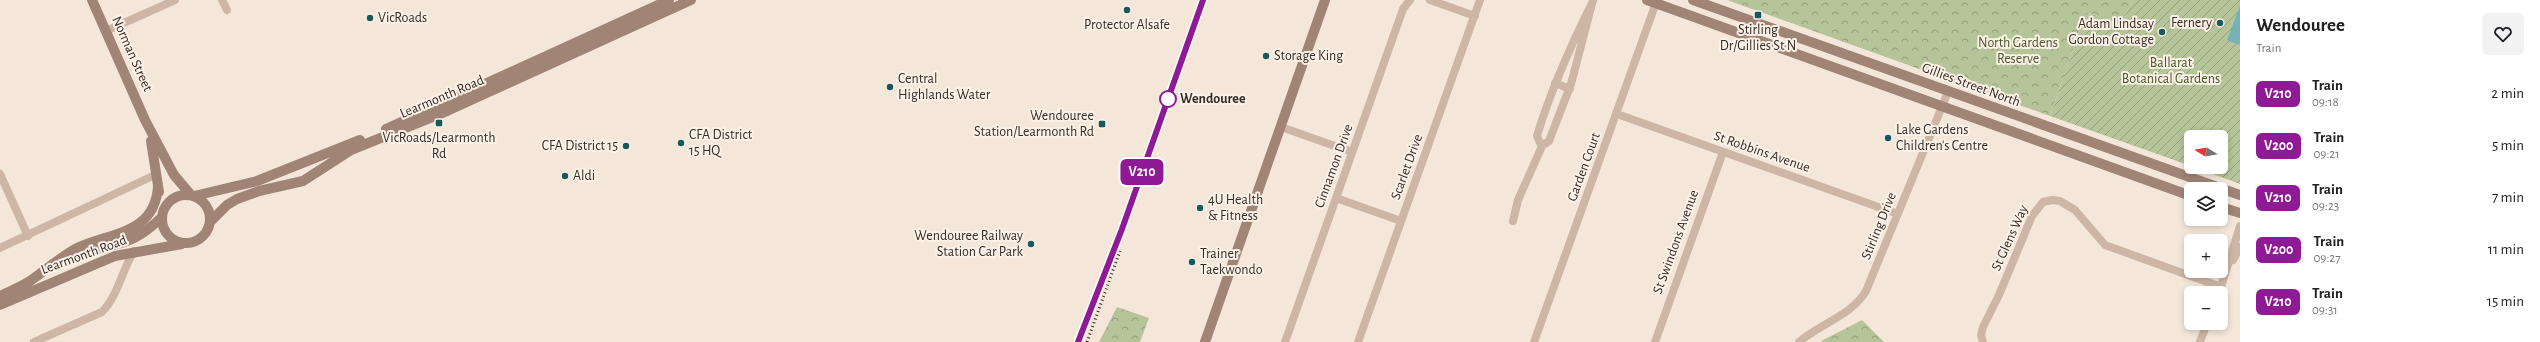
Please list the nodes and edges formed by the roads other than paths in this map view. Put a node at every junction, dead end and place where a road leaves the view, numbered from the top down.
1 (92, 0) edge
2 (175, 0) edge
3 (222, 0) edge
4 (690, 0) edge
5 (1327, 0) edge
6 (1410, 0) edge
7 (1430, 0) edge
8 (1480, 0) edge
9 (1593, 0) edge
10 (1693, 0) edge
11 (1653, 1) edge
12 (666, 5) edge
13 (227, 10) dead end
14 (1474, 16) junction
15 (106, 31) junction
16 (1555, 83) junction
17 (1570, 89) junction
18 (1948, 92) junction
19 (1942, 106) junction
20 (1617, 114) junction
21 (145, 120) junction
22 (1540, 126) junction
23 (1281, 127) junction
24 (1554, 131) junction
25 (1543, 144) junction
26 (1352, 152) junction
27 (1723, 152) junction
28 (0, 174) edge
29 (158, 174) junction
30 (158, 186) junction
31 (2184, 193) edge
32 (192, 195) junction
33 (2240, 196) edge
34 (1336, 198) junction
35 (2228, 209) edge
36 (2240, 213) edge
37 (1898, 214) junction
38 (163, 215) junction
39 (1401, 221) junction
40 (1513, 221) dead end
41 (210, 222) junction
42 (2240, 226) edge
43 (28, 236) junction
44 (182, 244) junction
45 (2240, 247) edge
46 (0, 248) edge
47 (134, 251) junction
48 (61, 260) junction
49 (2228, 266) edge
50 (2228, 269) edge
51 (2209, 286) edge
52 (0, 296) edge
53 (0, 305) edge
54 (2205, 330) edge
55 (34, 342) edge
56 (1205, 342) edge
57 (1285, 342) edge
58 (1358, 342) edge
59 (1534, 342) edge
60 (1655, 342) edge
61 (1799, 342) edge
62 (1983, 342) edge
63 (2200, 342) edge

1 - 15 main road, Norman Street
2 - 15 street
3 - 13 street
4 - 12 main road, Learmonth Road
5 - 23 main road
6 - 26 street, Cinnamon Drive
7 - 14 street
8 - 14 street, Scarlet Drive
9 - 16 street
9 - 17 street
10 - 18 main road, Gillies Street North
11 - 19 main road
11 - 20 street, Garden Court
12 - 32 main road, Learmonth Road
12 - 41 main road, Learmonth Road
14 - 39 street, Scarlet Drive
15 - 21 main road, Norman Street
16 - 17 street
16 - 22 street
17 - 24 street
18 - 19 street, Stirling Drive
18 - 33 main road, Gillies Street North
19 - 31 main road
19 - 37 street, Stirling Drive
20 - 27 street, St Robbins Avenue
20 - 59 street, Garden Court
21 - 29 main road, Norman Street
21 - 32 main road, Norman Street
22 - 24 street
22 - 25 street
23 - 26 street
23 - 56 main road
24 - 25 street
25 - 40 street
26 - 34 street, Cinnamon Drive
27 - 37 street, St Robbins Avenue
27 - 60 street, St Swindons Avenue
28 - 43 street
29 - 30 main road, Norman Street
29 - 43 street
30 - 38 main road, Norman Street
30 - 48 main road, Learmonth Road
32 - 38 main road
32 - 41 main road
34 - 39 street
34 - 57 street, Cinnamon Drive
35 - 36 main road
37 - 61 street, Stirling Drive
38 - 44 main road
38 - 48 main road, Learmonth Road
39 - 58 street, Scarlet Drive
41 - 44 main road
42 - 49 street
43 - 46 street
44 - 47 main road, Learmonth Road
45 - 50 street
47 - 53 main road, Learmonth Road
47 - 55 street
48 - 52 main road, Learmonth Road
51 - 62 street, St Glens Way
54 - 63 street

